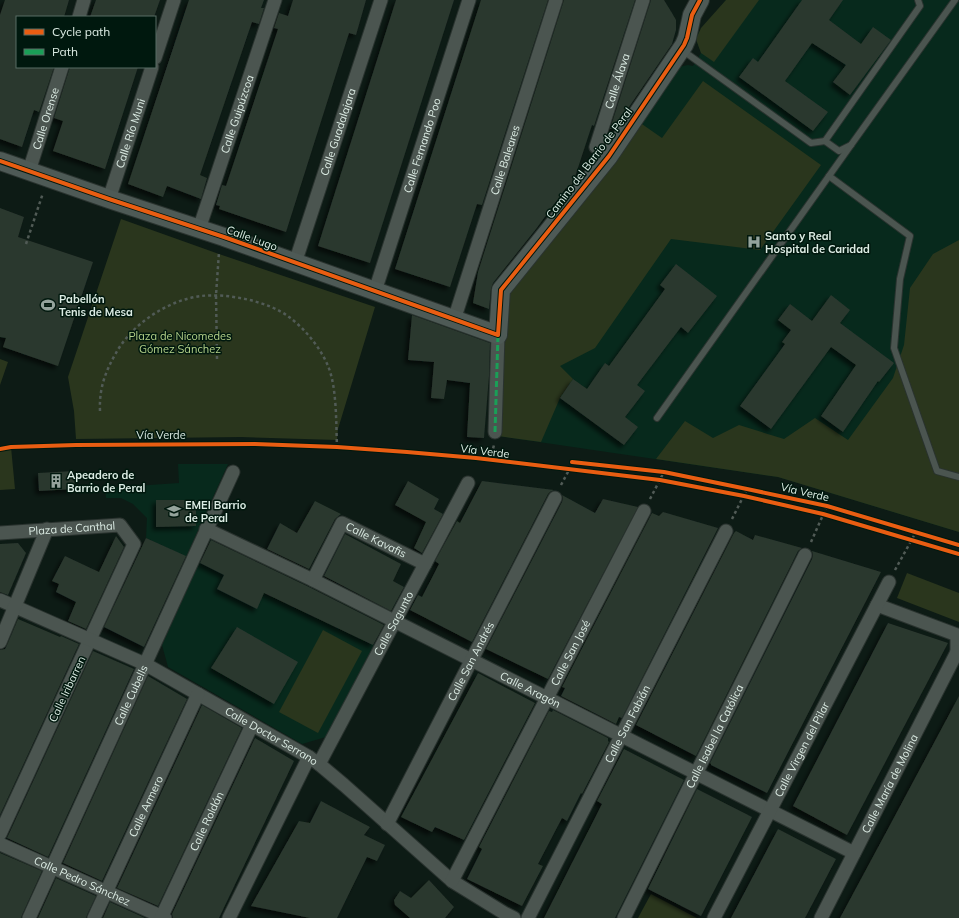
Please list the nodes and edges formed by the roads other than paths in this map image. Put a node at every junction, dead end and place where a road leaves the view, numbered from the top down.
1 (84, 0) edge
2 (174, 0) edge
3 (275, 0) edge
4 (381, 0) edge
5 (469, 0) edge
6 (556, 0) edge
7 (643, 0) edge
8 (700, 0) edge
9 (918, 0) edge
10 (955, 0) edge
11 (78, 16) edge
12 (682, 50) junction
13 (156, 55) edge
14 (62, 68) edge
15 (152, 68) edge
16 (825, 142) junction
17 (852, 145) junction
18 (609, 156) junction
19 (0, 161) edge
20 (29, 171) junction
21 (829, 176) junction
22 (109, 199) junction
23 (199, 229) junction
24 (295, 263) junction
25 (375, 291) junction
26 (454, 320) junction
27 (498, 335) junction
28 (657, 418) dead end
29 (496, 432) dead end
30 (233, 472) dead end
31 (959, 477) edge
32 (468, 483) dead end
33 (555, 498) dead end
34 (644, 511) road end
35 (47, 529) junction
36 (206, 529) junction
37 (726, 531) road end
38 (0, 532) edge
39 (134, 544) joint
40 (805, 555) road end
41 (425, 564) junction
42 (313, 580) junction
43 (889, 582) road end
44 (0, 600) edge
45 (877, 605) junction
46 (15, 606) junction
47 (395, 621) junction
48 (89, 640) junction
49 (0, 642) edge
50 (958, 653) edge
51 (472, 660) junction
52 (145, 664) junction
53 (198, 694) junction
54 (547, 698) junction
55 (252, 725) junction
56 (621, 735) junction
57 (314, 760) junction
58 (696, 773) junction
59 (770, 810) junction
60 (387, 824) junction
61 (0, 834) edge
62 (0, 844) edge
63 (854, 853) junction
64 (52, 868) junction
65 (452, 880) junction
66 (106, 892) junction
67 (507, 916) edge
68 (28, 918) edge
69 (94, 918) edge
70 (163, 918) edge
71 (229, 918) edge
72 (528, 918) edge
73 (624, 918) edge
74 (714, 918) edge
75 (821, 918) edge

1 - 11 street
2 - 13 street
3 - 23 street, Calle Guipúzcoa
4 - 24 street, Calle Guadalajara
5 - 25 street, Calle Fernando Poo
6 - 26 street, Calle Baleares
7 - 18 street, Calle Álava
8 - 12 street, Camino del Barrio de Peral
9 - 16 lane
10 - 17 lane
12 - 16 lane
12 - 18 street, Camino del Barrio de Peral
14 - 20 street, Calle Orense
15 - 22 street, Calle Río Muni
16 - 17 lane
17 - 21 lane
18 - 27 street, Camino del Barrio de Peral
19 - 20 street, Calle Lugo
20 - 22 street, Calle Lugo
21 - 28 lane
21 - 31 lane
22 - 23 street, Calle Lugo
23 - 24 street, Calle Lugo
24 - 25 street, Calle Lugo
25 - 26 street, Calle Lugo
26 - 27 street, Calle Lugo
27 - 29 street
30 - 36 street, Calle Cubells
32 - 41 street, Calle Sagunto
33 - 51 street, Calle San Andrés
34 - 54 street, Calle San José
35 - 38 street, Plaza de Canthal
35 - 39 street, Plaza de Canthal
35 - 46 street
36 - 42 street, Calle Aragón
36 - 52 street, Calle Cubells
37 - 56 street, Calle San Fabián
39 - 48 street, Calle Iribarren
40 - 58 street, Calle Isabel la Católica
41 - 42 street, Calle Kavafis
41 - 47 street, Calle Sagunto
42 - 47 street, Calle Aragón
43 - 45 street, Calle Virgen del Pilar
44 - 46 street, Calle Doctor Serrano
45 - 50 street
45 - 59 street, Calle Virgen del Pilar
46 - 48 street, Calle Doctor Serrano
46 - 49 street
47 - 51 street, Calle Aragón
47 - 57 street, Calle Sagunto
48 - 52 street, Calle Doctor Serrano
48 - 61 street, Calle Iribarren
50 - 63 street, Calle María de Molina
51 - 54 street, Calle Aragón
51 - 60 street, Calle San Andrés
52 - 53 street, Calle Doctor Serrano
52 - 64 street, Calle Cubells
53 - 55 street, Calle Doctor Serrano
53 - 66 street, Calle Armero
54 - 56 street, Calle Aragón
54 - 65 street, Calle San José
55 - 57 street, Calle Doctor Serrano
55 - 70 street, Calle Roldán
56 - 58 street, Calle Aragón
56 - 72 street, Calle San Fabián
57 - 60 street, Calle Doctor Serrano
57 - 71 street, Calle Sagunto
58 - 59 street, Calle Aragón
58 - 73 street, Calle Isabel la Católica
59 - 63 street, Calle Aragón
59 - 74 street, Calle Virgen del Pilar
60 - 65 street, Calle Doctor Serrano
62 - 64 street, Calle Pedro Sánchez
63 - 75 street, Calle María de Molina
64 - 66 street, Calle Pedro Sánchez
64 - 68 street, Calle Cubells
65 - 67 street, Calle Doctor Serrano
66 - 69 street, Calle Armero
66 - 70 street, Calle Pedro Sánchez

